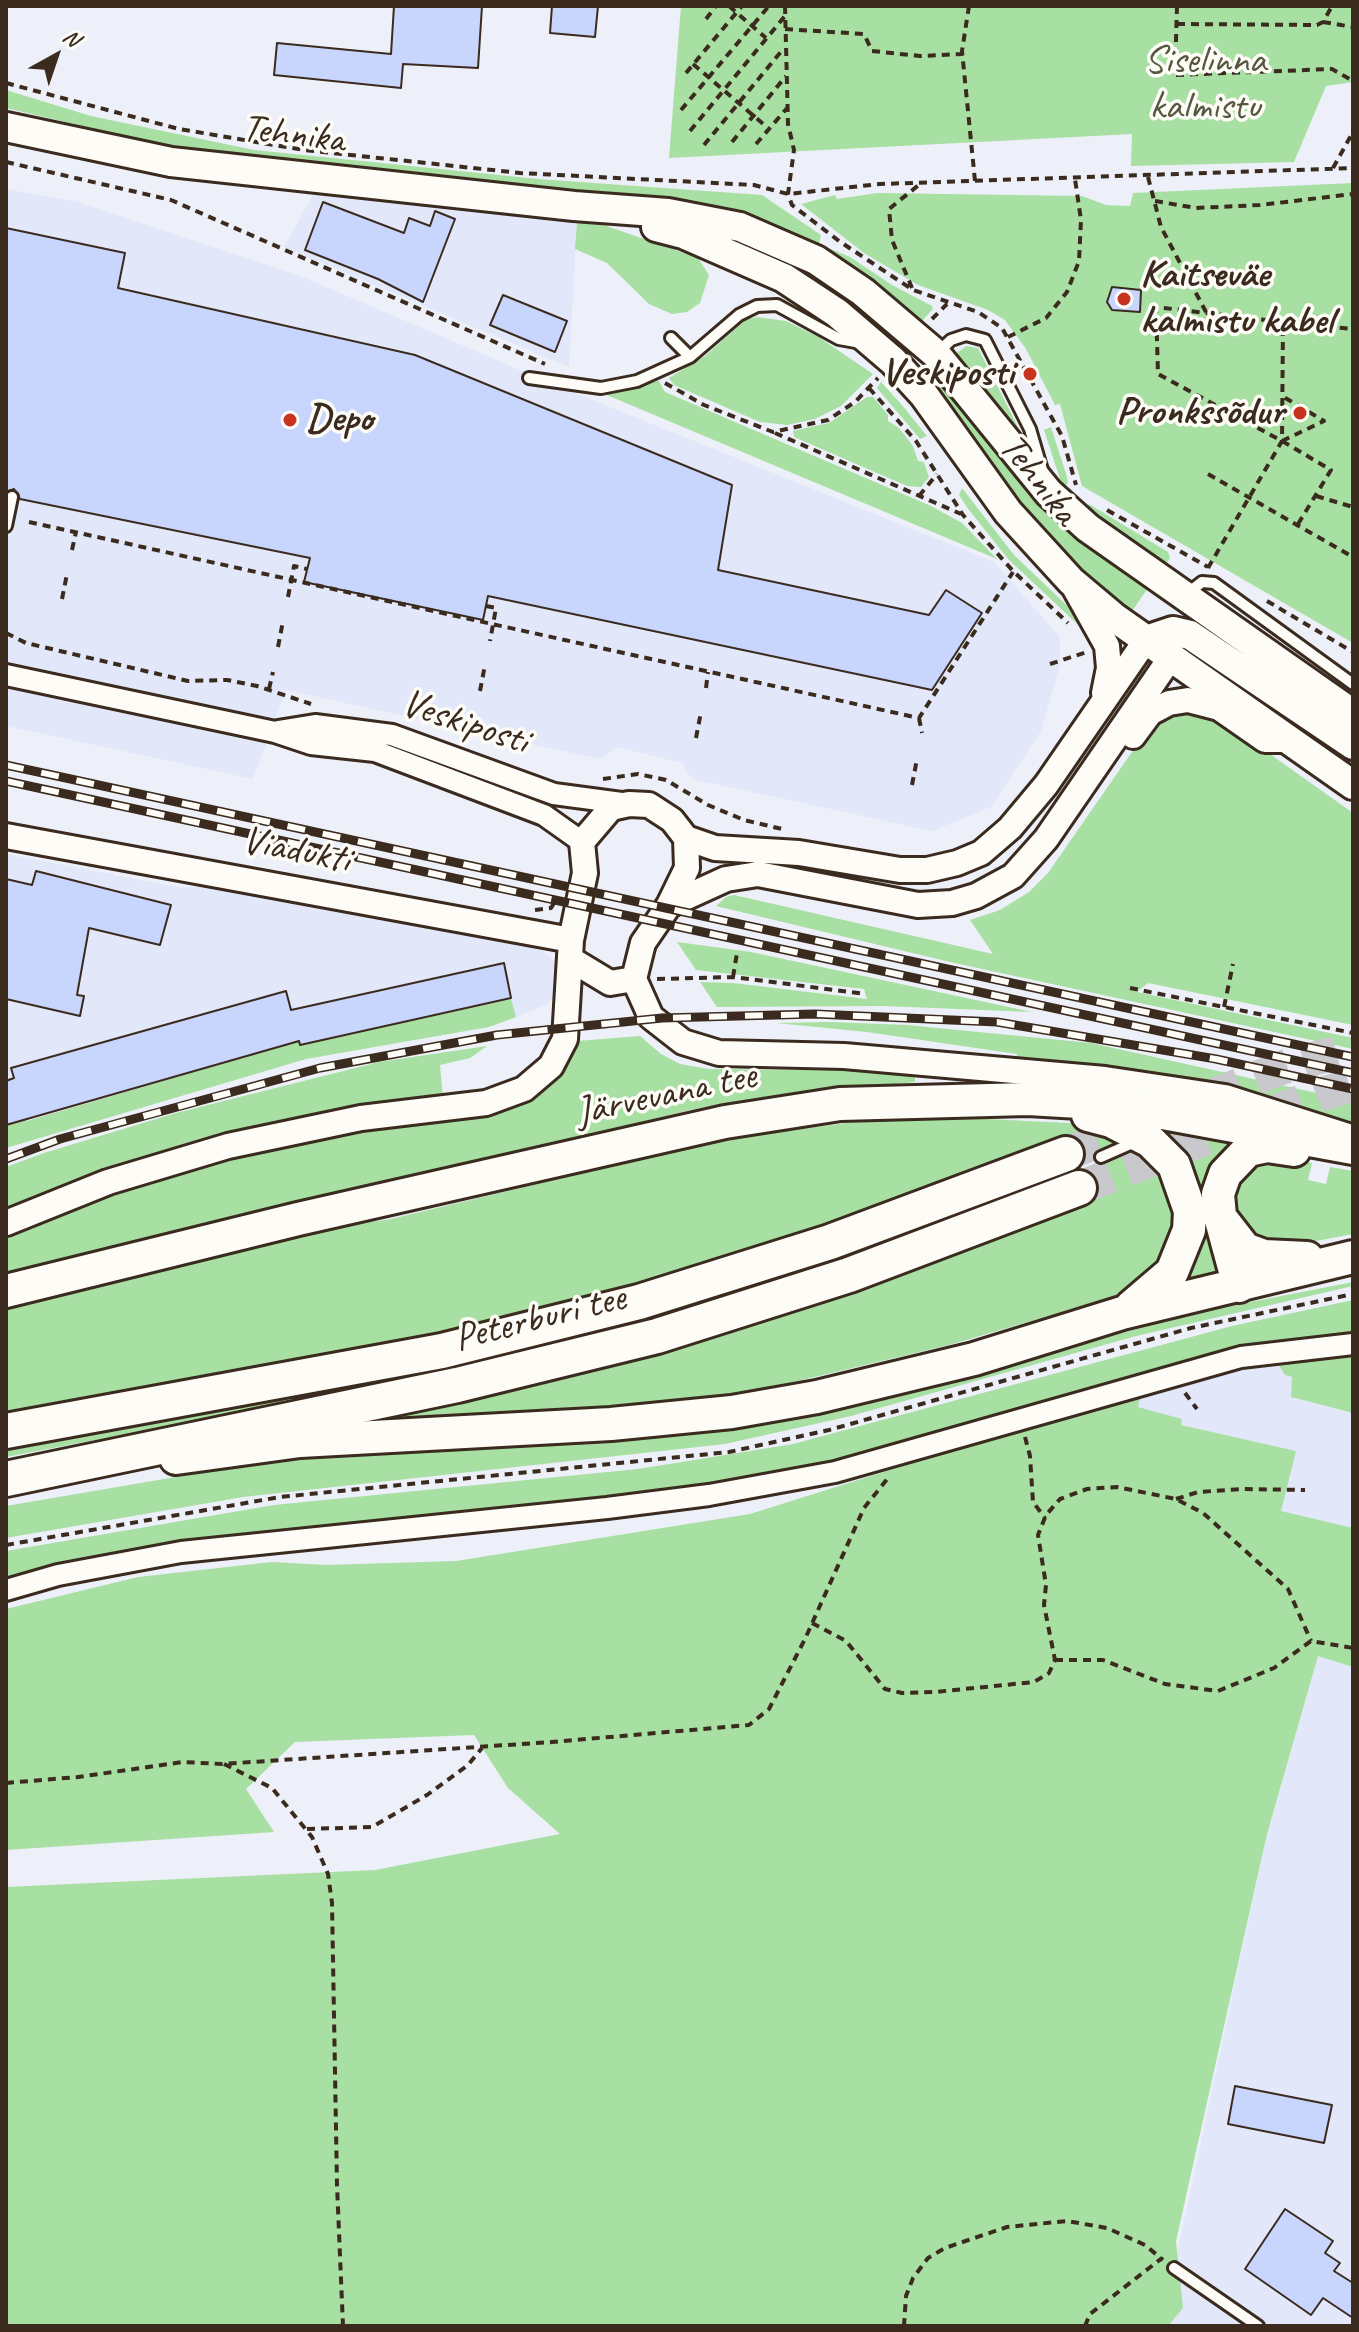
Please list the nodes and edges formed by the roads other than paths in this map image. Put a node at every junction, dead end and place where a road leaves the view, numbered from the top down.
1 (6, 127) edge
2 (574, 206) junction
3 (671, 338) dead end
4 (874, 345) junction
5 (936, 354) junction
6 (690, 357) junction
7 (529, 378) dead end
8 (924, 395) junction
9 (1049, 493) junction
10 (12, 497) dead end
11 (6, 526) edge
12 (1071, 581) junction
13 (1189, 589) junction
14 (1146, 640) junction
15 (1177, 644) junction
16 (6, 675) edge
17 (1353, 684) edge
18 (1102, 701) junction
19 (1353, 714) edge
20 (275, 732) junction
21 (1290, 740) junction
22 (1353, 745) edge
23 (1104, 753) junction
24 (1353, 785) edge
25 (629, 804) junction
26 (6, 836) edge
27 (686, 838) junction
28 (582, 842) junction
29 (669, 905) junction
30 (572, 950) junction
31 (634, 979) junction
32 (1028, 1099) junction
33 (1353, 1138) edge
34 (1145, 1139) junction
35 (1353, 1148) edge
36 (1066, 1154) tunnel mouth
37 (1353, 1155) edge
38 (1101, 1157) dead end
39 (1079, 1188) tunnel mouth
40 (1220, 1216) junction
41 (6, 1223) edge
42 (1342, 1258) edge
43 (1239, 1286) junction
44 (6, 1291) edge
45 (1122, 1313) junction
46 (1353, 1344) edge
47 (6, 1431) edge
48 (6, 1480) edge
49 (6, 1590) edge
50 (1174, 2268) road end
51 (1258, 2326) edge

1 - 2 main road, Tehnika
2 - 4 main road, Tehnika
2 - 5 main road, Tehnika
3 - 6 lane
4 - 6 lane
4 - 8 main road, Tehnika
5 - 8 lane
5 - 9 main road, Tehnika
5 - 9 lane
6 - 7 lane
8 - 12 main road, Tehnika
9 - 13 main road, Tehnika
10 - 11 lane
12 - 14 main road, Tehnika
12 - 18 street
13 - 15 main road
13 - 17 lane
13 - 19 main road, Tehnika
14 - 15 main road
14 - 18 street
15 - 21 main road
15 - 22 main road
15 - 23 street
16 - 20 street, Veskiposti
18 - 27 street
20 - 25 street, Veskiposti
20 - 28 street, Veskiposti
21 - 23 street
21 - 24 main road
23 - 29 street
25 - 27 street
25 - 28 street
26 - 30 street, Viadukti
27 - 29 street
28 - 30 street
29 - 31 street
30 - 31 street
30 - 41 street
31 - 33 street
32 - 34 main road
32 - 35 main road, Järvevana tee
32 - 44 main road, Järvevana tee
34 - 38 lane
34 - 45 main road
36 - 47 highway, Peterburi tee
37 - 40 main road
39 - 48 highway, Peterburi tee
40 - 42 main road
40 - 43 main road
42 - 43 main road
43 - 45 main road
45 - 48 main road
46 - 49 street
50 - 51 lane

